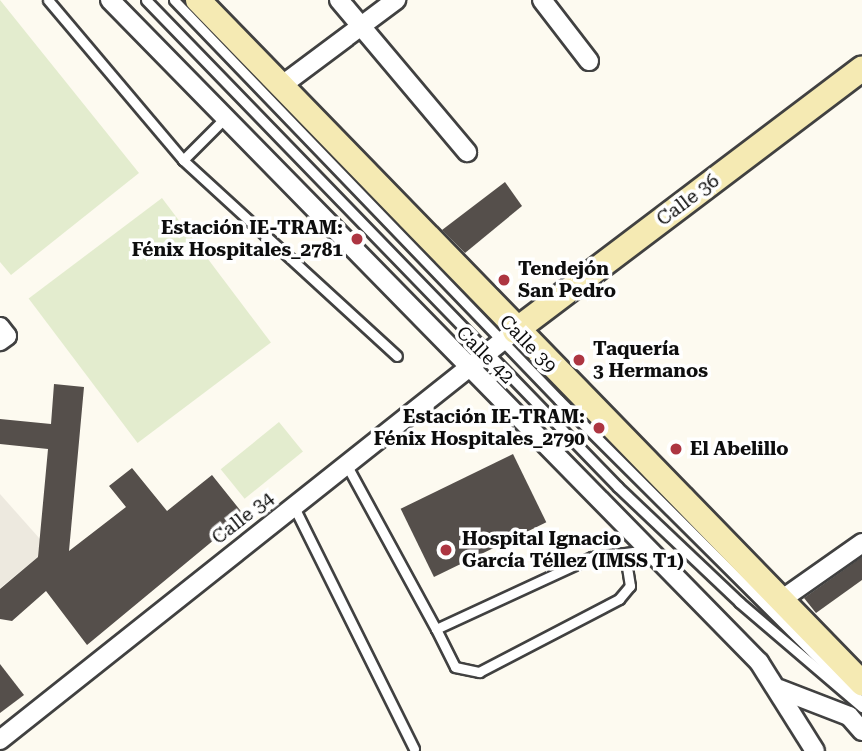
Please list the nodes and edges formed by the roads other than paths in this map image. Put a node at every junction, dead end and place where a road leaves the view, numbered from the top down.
1 (48, 0) edge
2 (110, 0) edge
3 (146, 0) edge
4 (174, 0) edge
5 (198, 0) edge
6 (339, 0) edge
7 (396, 0) edge
8 (542, 0) edge
9 (362, 25) junction
10 (589, 61) dead end
11 (862, 69) edge
12 (281, 86) junction
13 (225, 118) junction
14 (467, 152) dead end
15 (183, 160) junction
16 (509, 336) junction
17 (487, 352) junction
18 (397, 356) dead end
19 (468, 368) junction
20 (346, 464) junction
21 (293, 505) junction
22 (862, 543) edge
23 (651, 550) junction
24 (625, 555) junction
25 (781, 600) junction
26 (436, 629) junction
27 (862, 683) edge
28 (779, 689) junction
29 (862, 702) edge
30 (862, 708) edge
31 (862, 731) edge
32 (0, 740) edge
33 (414, 749) dead end
34 (815, 751) edge

1 - 15 lane
2 - 13 street, Calle 42
3 - 17 lane
4 - 16 lane
5 - 12 main road, Calle 39
6 - 9 street
7 - 9 street
8 - 10 street
9 - 12 street
9 - 14 street
11 - 16 main road, Calle 36
12 - 16 main road, Calle 39
13 - 15 lane
13 - 19 street, Calle 42
15 - 18 lane
16 - 17 street, Calle 34
16 - 25 main road, Calle 39
16 - 29 lane
17 - 19 street, Calle 34
17 - 30 lane
19 - 20 street, Calle 34
19 - 23 street, Calle 42
20 - 21 street, Calle 34
20 - 26 lane
21 - 32 street, Calle 34
21 - 33 lane
22 - 25 street
23 - 24 lane
23 - 28 street, Calle 42
24 - 26 lane
24 - 26 lane
25 - 27 main road, Calle 39
28 - 31 street
28 - 34 street, Calle 42

